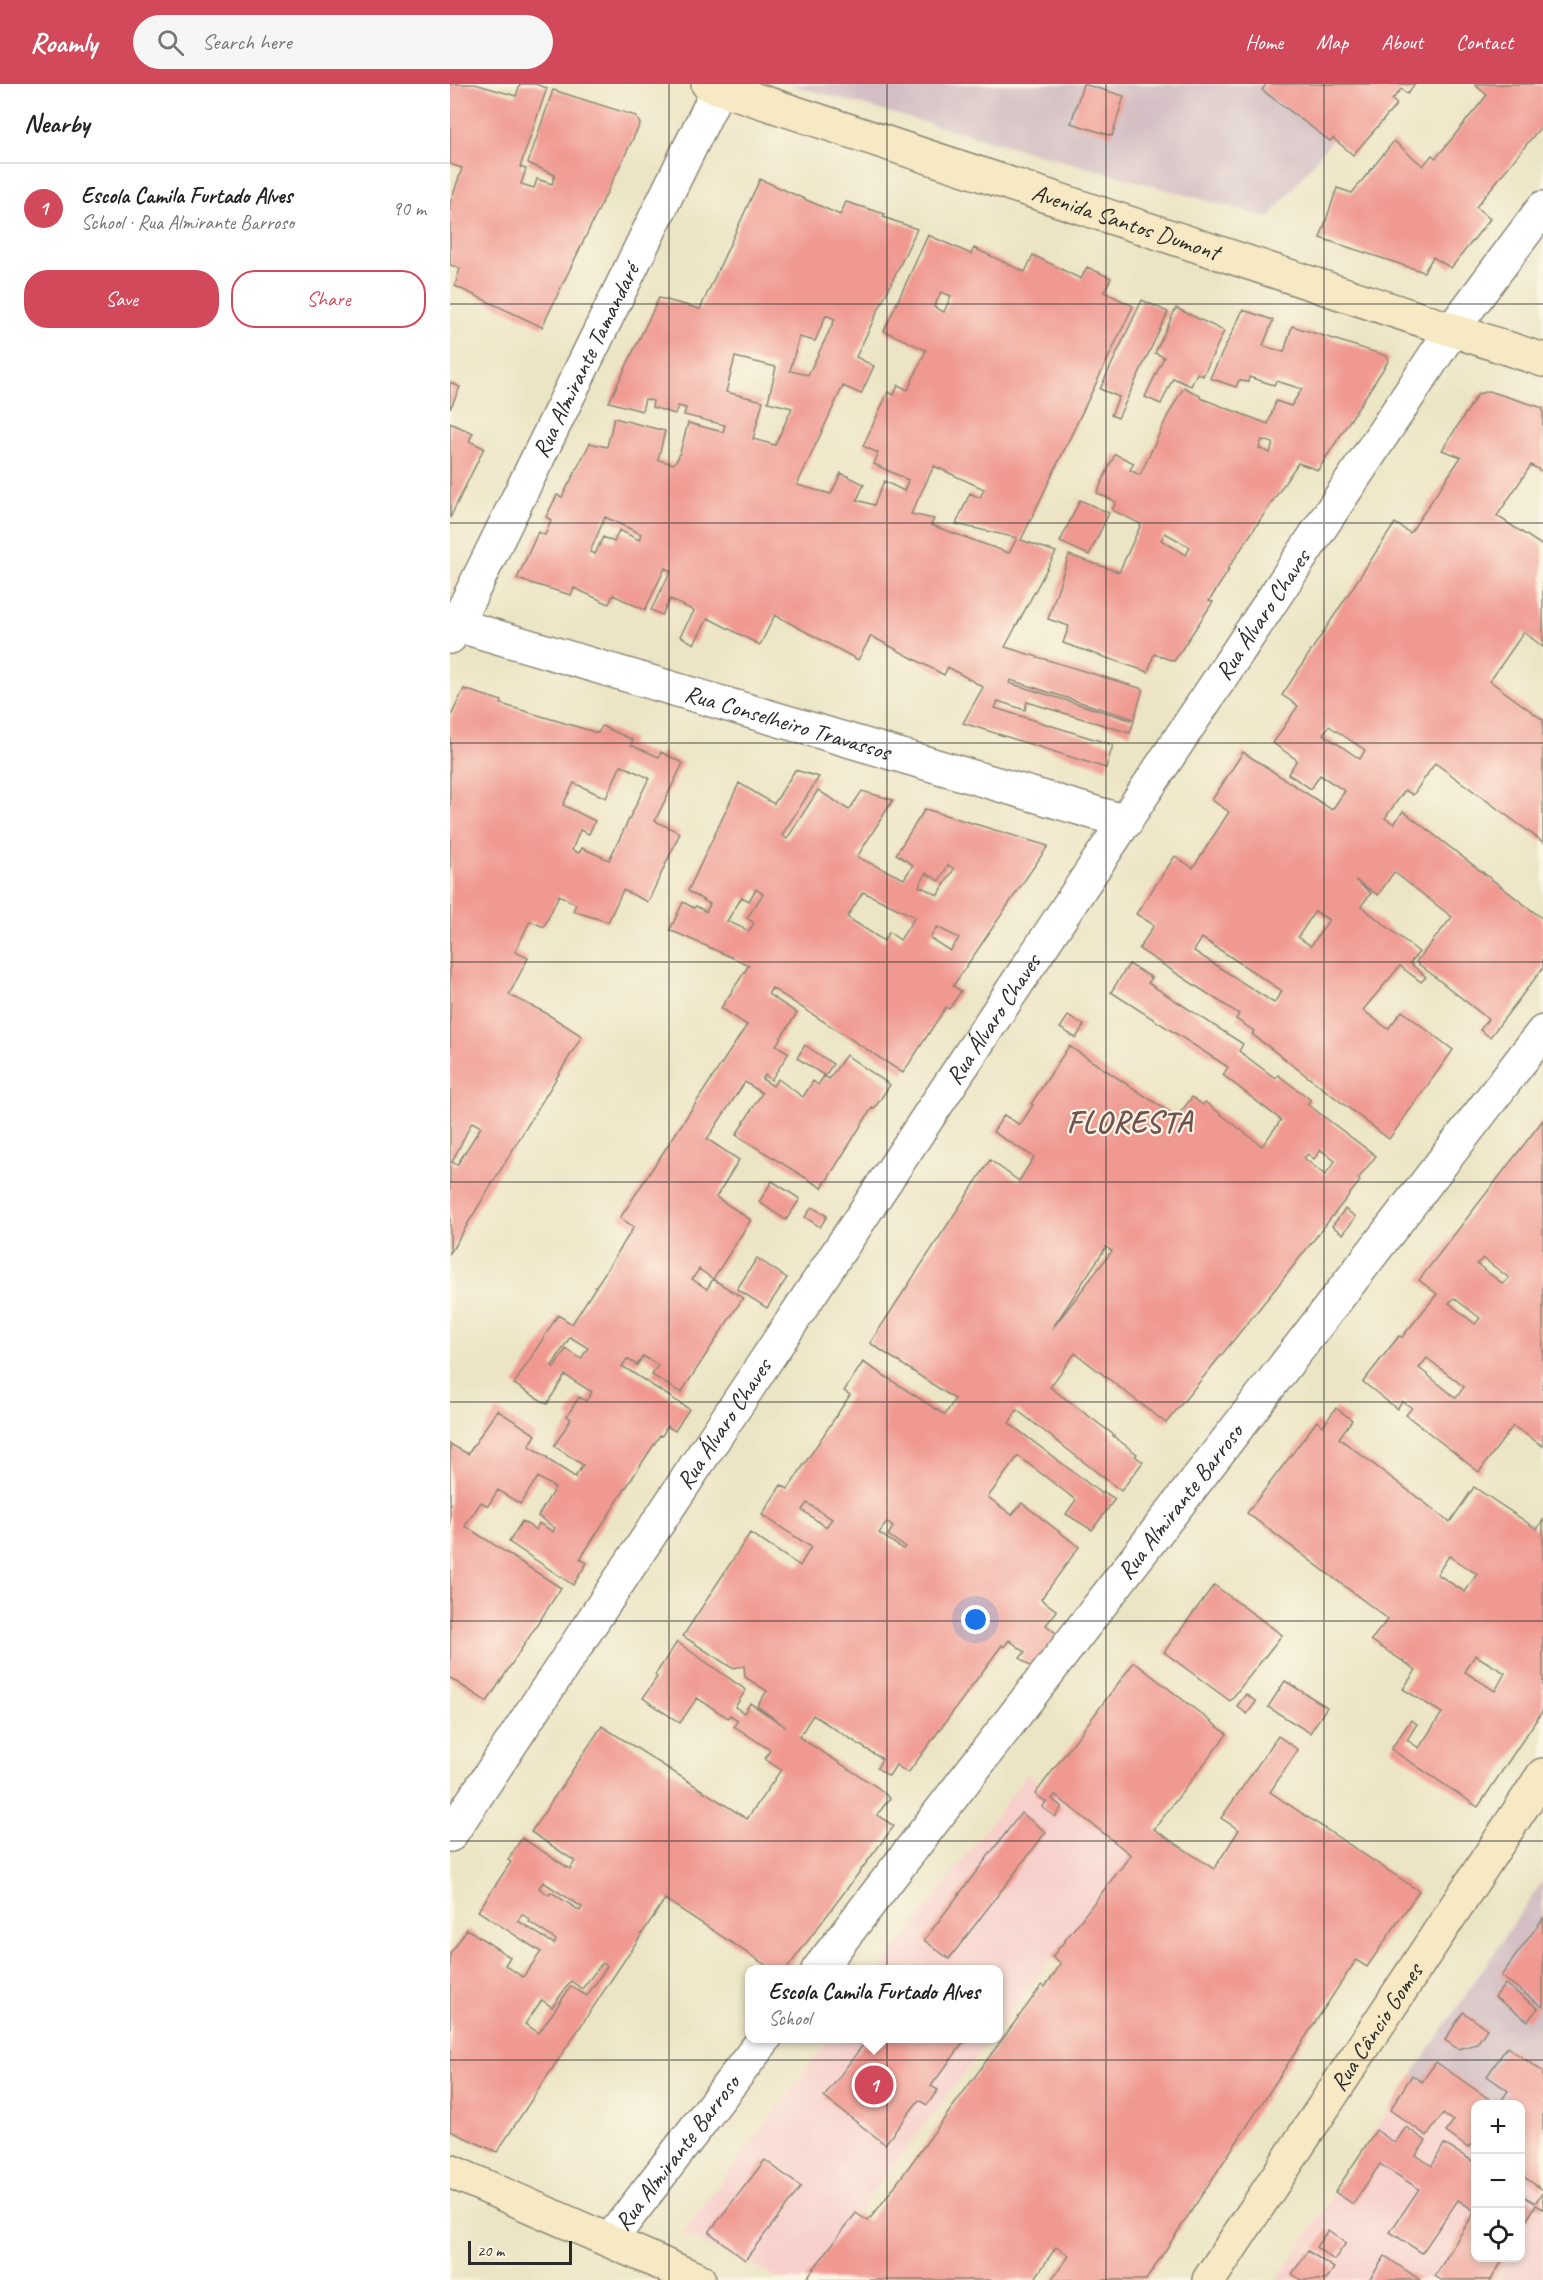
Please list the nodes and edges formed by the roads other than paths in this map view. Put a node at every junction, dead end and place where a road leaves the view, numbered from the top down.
1 (716, 85) edge
2 (1543, 208) edge
3 (1452, 330) junction
4 (1543, 360) edge
5 (452, 628) edge
6 (1126, 822) junction
7 (1543, 1032) edge
8 (1543, 1775) edge
9 (450, 1835) edge
10 (822, 1965) edge
11 (761, 2043) edge
12 (450, 2171) edge
13 (610, 2240) junction
14 (699, 2280) edge
15 (1209, 2280) edge

1 - 3 street, Avenida Santos Dumont
1 - 5 street, Rua Almirante Tamandaré
2 - 3 street, Rua Álvaro Chaves
3 - 4 street, Avenida Santos Dumont
3 - 6 street, Rua Álvaro Chaves
5 - 6 street, Rua Conselheiro Travassos
6 - 9 street, Rua Álvaro Chaves
7 - 10 street, Rua Almirante Barroso
8 - 15 street, Rua Câncio Gomes
11 - 13 street, Rua Almirante Barroso
12 - 13 street
13 - 14 street

